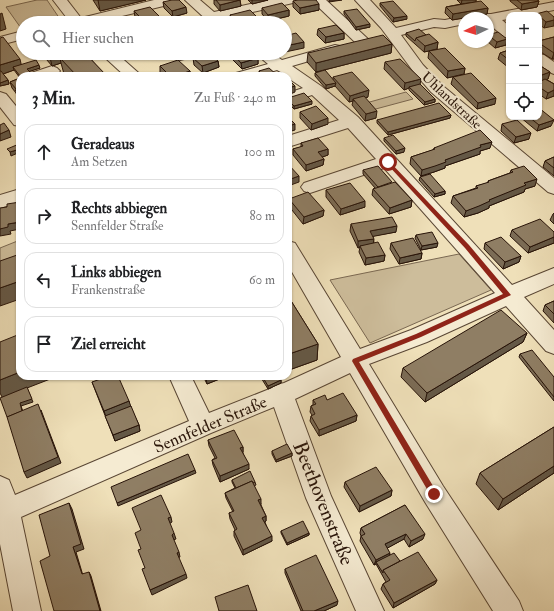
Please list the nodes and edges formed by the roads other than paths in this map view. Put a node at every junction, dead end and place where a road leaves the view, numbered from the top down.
1 (60, 0) edge
2 (171, 0) edge
3 (192, 0) edge
4 (288, 0) edge
5 (318, 0) edge
6 (362, 0) edge
7 (554, 6) edge
8 (505, 10) edge
9 (72, 16) edge
10 (106, 16) edge
11 (206, 16) edge
12 (226, 16) edge
13 (494, 16) edge
14 (458, 21) edge
15 (494, 21) edge
16 (506, 31) edge
17 (16, 37) edge
18 (381, 37) junction
19 (0, 41) edge
20 (115, 60) edge
21 (273, 60) edge
22 (542, 60) edge
23 (279, 64) junction
24 (554, 69) edge
25 (52, 71) dead end
26 (49, 72) edge
27 (129, 72) edge
28 (254, 72) edge
29 (291, 72) edge
30 (292, 73) edge
31 (315, 89) junction
32 (2, 90) edge
33 (292, 97) edge
34 (16, 114) edge
35 (352, 122) junction
36 (292, 141) edge
37 (388, 162) junction
38 (310, 188) dead end
39 (554, 188) edge
40 (16, 196) edge
41 (0, 202) edge
42 (292, 255) edge
43 (554, 275) edge
44 (508, 295) junction
45 (554, 345) edge
46 (355, 361) junction
47 (182, 380) edge
48 (281, 393) junction
49 (203, 426) junction
50 (2, 504) edge
51 (27, 611) edge
52 (370, 611) edge
53 (509, 611) edge

1 - 9 street
2 - 10 street
3 - 11 street
4 - 12 street
5 - 18 street
6 - 18 street, Uhlandstraße
7 - 8 street
8 - 13 street
14 - 18 street
15 - 16 street
17 - 19 street
18 - 23 street
18 - 39 street, Uhlandstraße
20 - 27 street
21 - 23 street
22 - 24 street
23 - 28 street
23 - 29 street
25 - 26 street
30 - 31 street
31 - 33 street
31 - 35 street
32 - 34 street
35 - 36 street
35 - 37 street
37 - 38 street
37 - 44 street
40 - 41 street
42 - 46 street
43 - 44 street, Sennfelder Straße
44 - 45 street
44 - 46 street, Sennfelder Straße
46 - 48 street, Sennfelder Straße
46 - 53 street
47 - 49 street
48 - 49 street, Sennfelder Straße
48 - 52 street, Beethovenstraße
49 - 50 street, Sennfelder Straße
50 - 51 street

